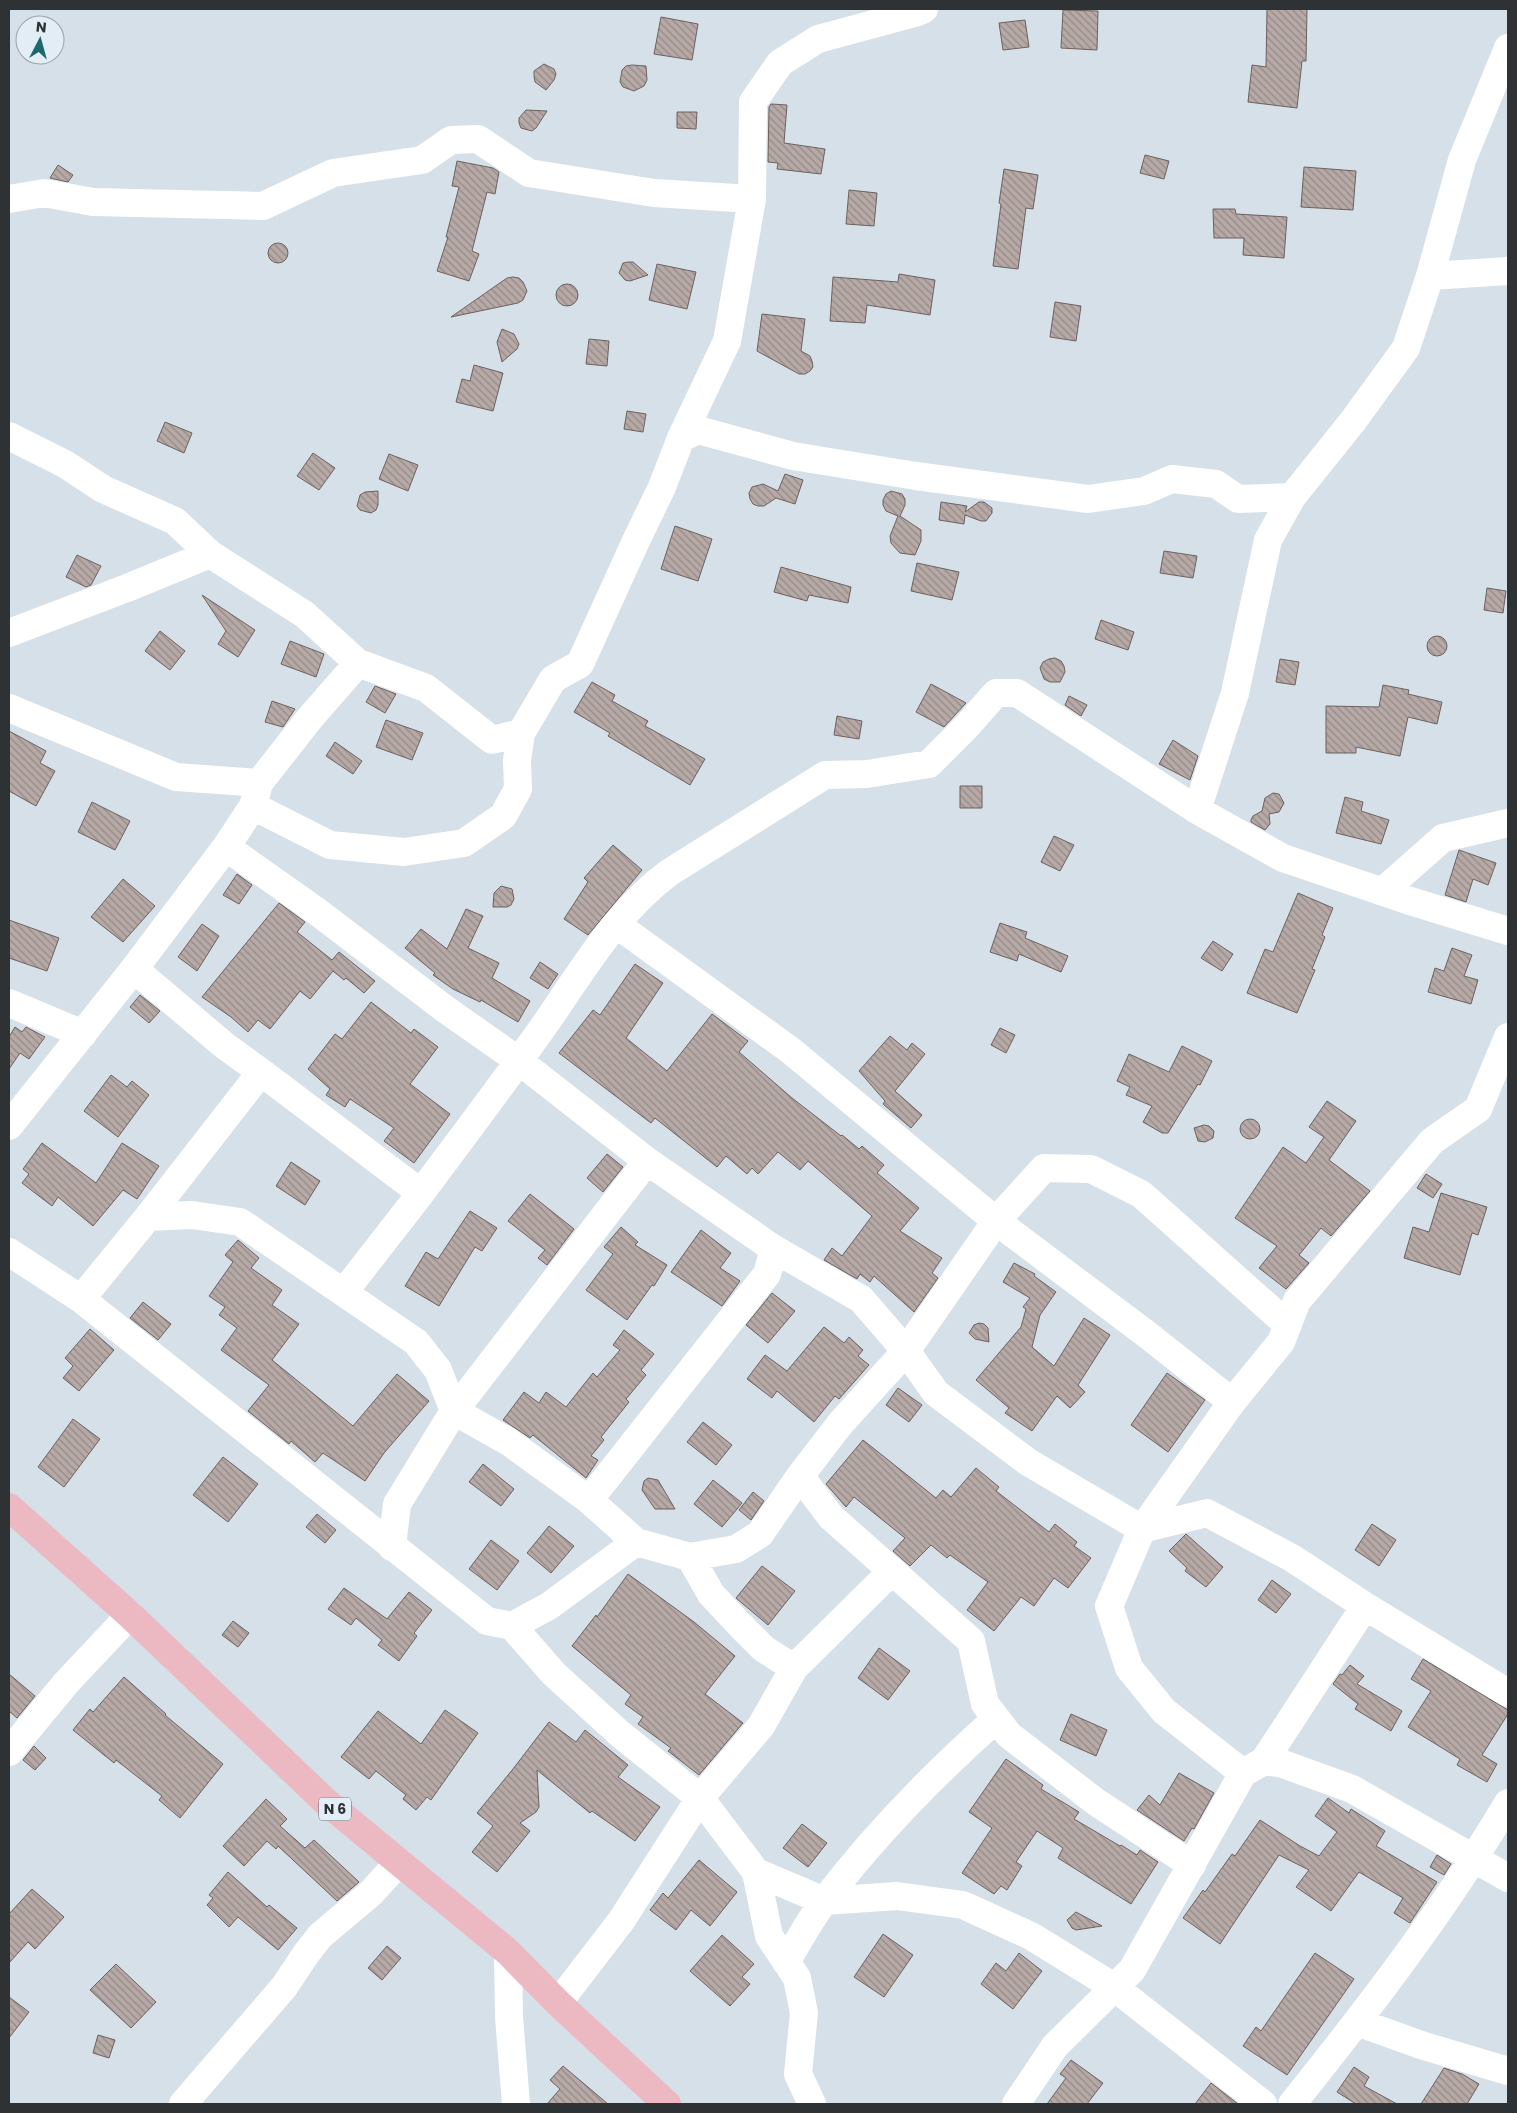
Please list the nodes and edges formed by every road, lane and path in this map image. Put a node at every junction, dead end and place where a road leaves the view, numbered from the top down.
1 (924, 9) edge
2 (1507, 52) edge
3 (752, 199) junction
4 (9, 200) edge
5 (1508, 271) edge
6 (1430, 276) junction
7 (9, 436) edge
8 (681, 438) junction
9 (1292, 497) junction
10 (210, 554) junction
11 (9, 633) edge
12 (358, 663) junction
13 (9, 708) edge
14 (521, 733) junction
15 (256, 795) junction
16 (1197, 810) junction
17 (1508, 823) edge
18 (226, 847) junction
19 (1382, 892) junction
20 (616, 924) junction
21 (1508, 930) edge
22 (134, 969) junction
23 (9, 1003) edge
24 (83, 1034) junction
25 (1508, 1037) edge
26 (519, 1061) junction
27 (261, 1072) junction
28 (9, 1126) edge
29 (647, 1161) junction
30 (421, 1193) junction
31 (148, 1217) junction
32 (996, 1221) junction
33 (774, 1250) junction
34 (9, 1252) edge
35 (344, 1292) junction
36 (82, 1299) junction
37 (1288, 1324) junction
38 (906, 1351) junction
39 (1232, 1402) junction
40 (454, 1411) junction
41 (800, 1476) junction
42 (590, 1500) junction
43 (9, 1507) edge
44 (1142, 1529) junction
45 (636, 1542) junction
46 (392, 1546) junction
47 (690, 1557) junction
48 (892, 1571) junction
49 (1365, 1606) junction
50 (130, 1615) junction
51 (512, 1626) junction
52 (794, 1668) junction
53 (1508, 1692) edge
54 (996, 1719) junction
55 (9, 1752) edge
56 (1253, 1767) junction
57 (700, 1798) junction
58 (1508, 1803) edge
59 (1475, 1859) junction
60 (399, 1862) junction
61 (1192, 1865) junction
62 (756, 1872) junction
63 (1508, 1878) edge
64 (824, 1901) junction
65 (508, 1952) junction
66 (786, 1962) junction
67 (1114, 1988) junction
68 (558, 2003) junction
69 (1357, 2022) junction
70 (1508, 2071) edge
71 (183, 2104) edge
72 (516, 2104) edge
73 (667, 2104) edge
74 (812, 2104) edge
75 (1016, 2104) edge
76 (1262, 2104) edge
77 (1292, 2104) edge

1 - 3 street
2 - 6 street
3 - 4 street
3 - 8 street
5 - 6 street
6 - 9 street
7 - 10 street
8 - 9 street
8 - 14 street
9 - 16 street
10 - 11 street
10 - 12 street
12 - 14 street
12 - 15 street
13 - 15 street
14 - 15 street
15 - 18 street
16 - 19 street
16 - 20 street
17 - 19 street
18 - 22 street
18 - 26 street
19 - 21 street
20 - 26 street
20 - 32 street
22 - 24 street
22 - 27 street
23 - 24 street
24 - 28 street
25 - 37 street
26 - 29 street
26 - 30 street
27 - 30 street
27 - 31 street
29 - 33 street
29 - 40 street
30 - 35 street
31 - 35 street
31 - 36 street
32 - 37 street
32 - 38 street
32 - 39 street
33 - 38 street
33 - 42 street
34 - 36 street
35 - 40 street
36 - 46 street
37 - 39 street
38 - 41 street
38 - 44 street
39 - 44 street
40 - 42 street
40 - 46 street
41 - 47 street
41 - 48 street
42 - 45 street
43 - 50 main road, N 6
44 - 49 street
44 - 56 street
45 - 47 street
45 - 51 street
46 - 51 street
47 - 52 street
48 - 52 street
48 - 54 street
49 - 53 street
49 - 56 street
50 - 55 street
50 - 60 main road, N 6
51 - 57 street
52 - 57 street
54 - 61 street
54 - 64 street
56 - 59 street
56 - 61 street
57 - 62 street
57 - 68 street
58 - 59 street
59 - 63 street
59 - 69 street
60 - 65 main road, N 6
60 - 71 street
61 - 67 street
62 - 64 street
62 - 66 street
64 - 66 street
64 - 67 street
65 - 68 main road, N 6
65 - 72 street
66 - 74 street
67 - 75 street
67 - 76 street
68 - 73 main road, N 6
69 - 70 street
69 - 77 street

